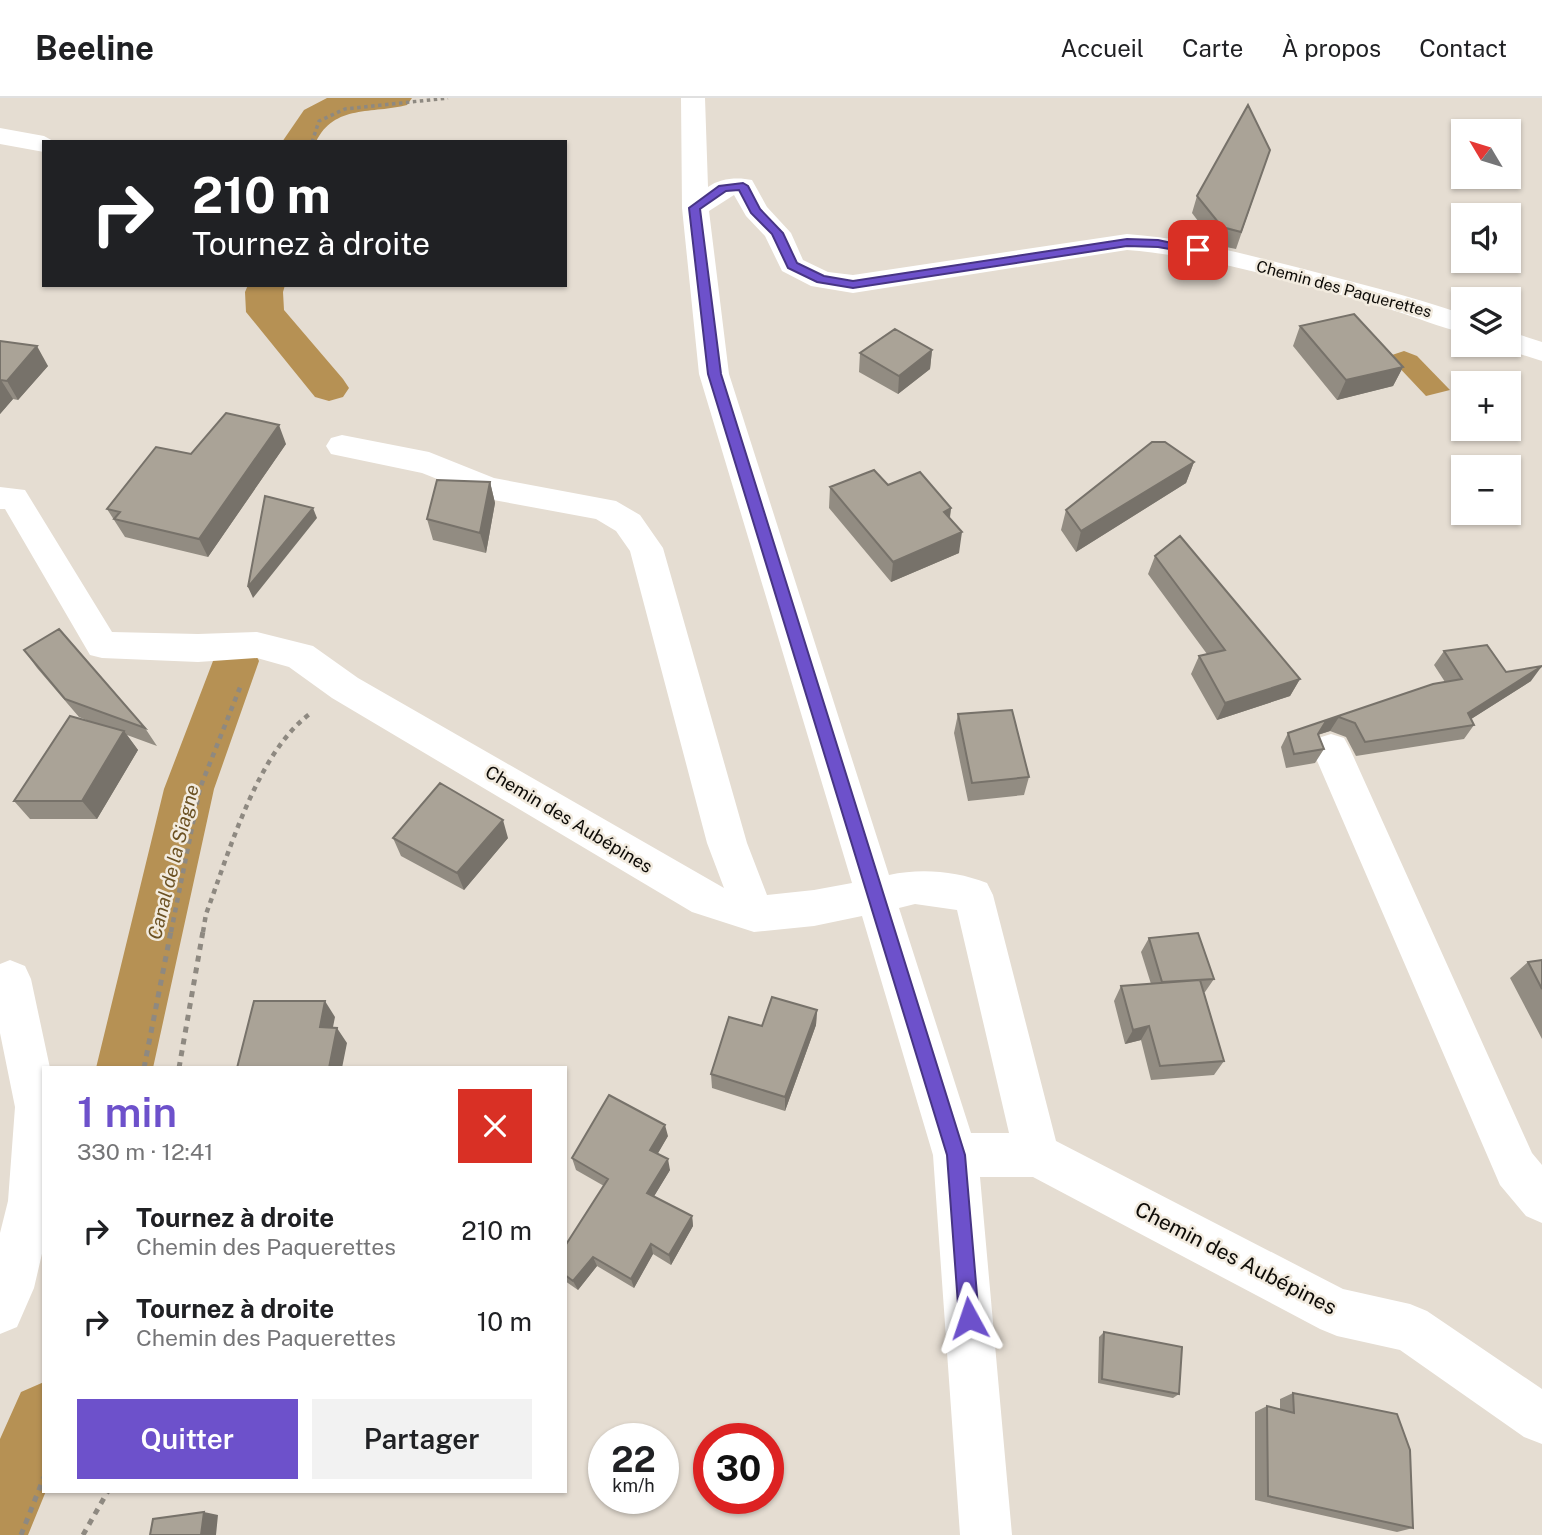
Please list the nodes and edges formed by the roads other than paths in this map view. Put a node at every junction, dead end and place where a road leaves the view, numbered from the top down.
1 (693, 98) edge
2 (0, 136) edge
3 (42, 144) edge
4 (695, 208) junction
5 (1451, 320) edge
6 (1521, 345) edge
7 (1542, 352) edge
8 (342, 446) dead end
9 (0, 498) edge
10 (1331, 749) dead end
11 (754, 914) junction
12 (10, 979) dead end
13 (956, 1155) junction
14 (1037, 1155) junction
15 (1542, 1200) edge
16 (0, 1310) edge
17 (1542, 1419) edge
18 (986, 1535) edge

1 - 4 street
2 - 3 street
4 - 5 street, Chemin des Paquerettes
4 - 13 street
6 - 7 street
8 - 11 street
9 - 11 street, Chemin des Aubépines
10 - 15 street
11 - 14 street, Chemin des Aubépines
12 - 16 street
13 - 14 street, Chemin des Aubépines
13 - 18 street
14 - 17 street, Chemin des Aubépines

